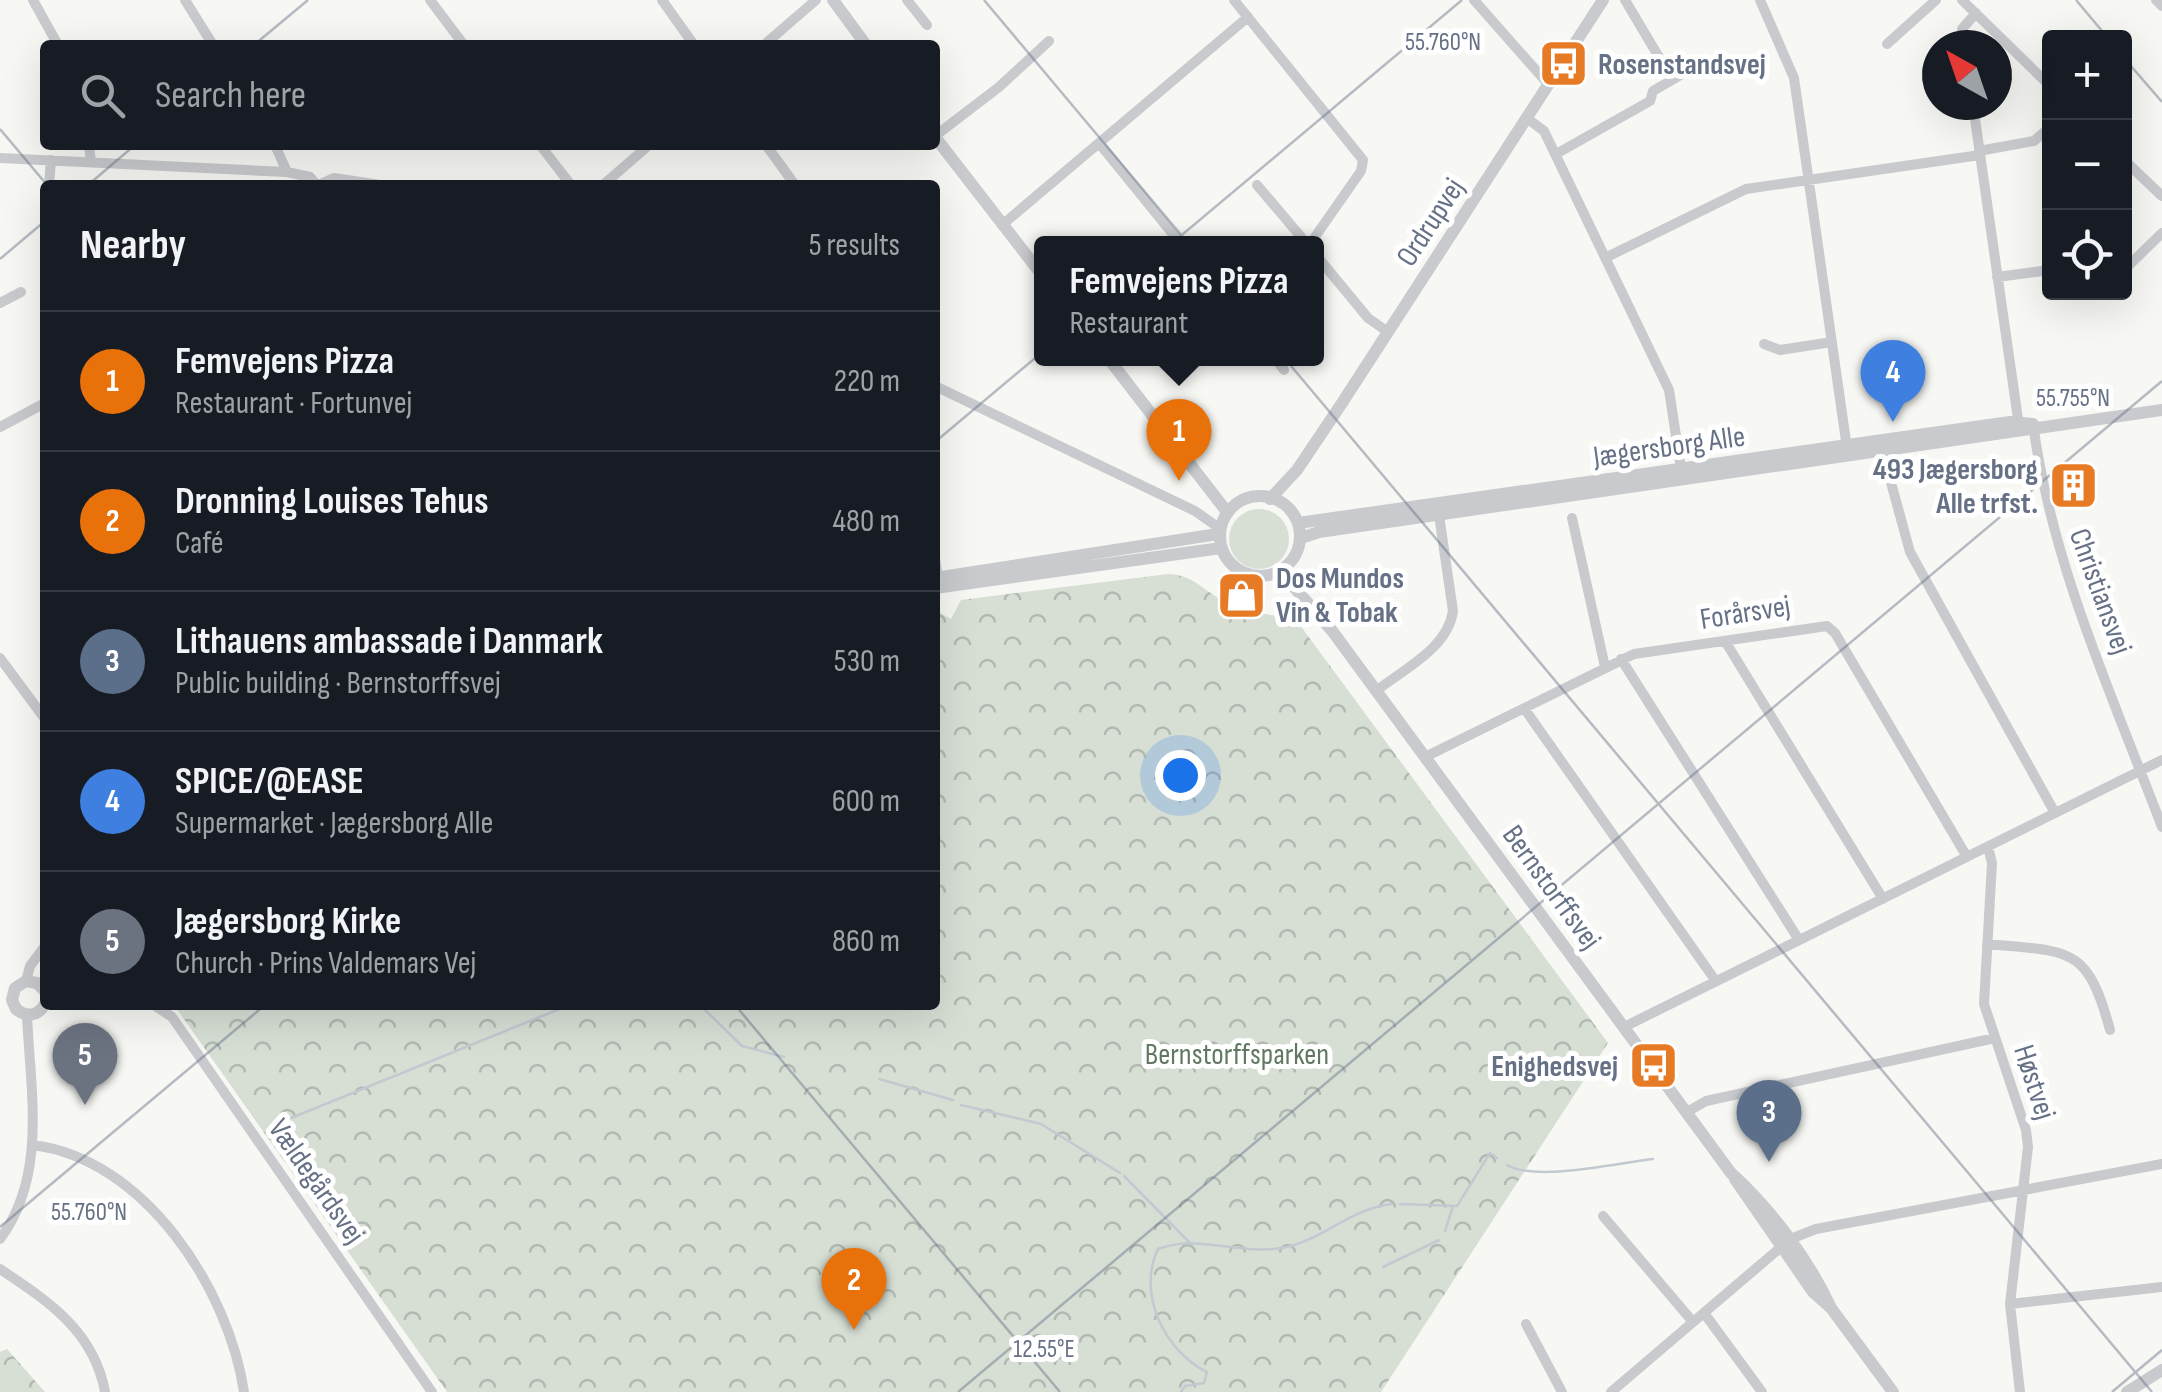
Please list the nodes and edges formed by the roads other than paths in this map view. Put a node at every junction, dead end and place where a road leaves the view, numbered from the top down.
1 (33, 0) edge
2 (184, 0) edge
3 (430, 0) edge
4 (662, 0) edge
5 (816, 0) edge
6 (833, 0) edge
7 (907, 0) edge
8 (1234, 0) edge
9 (1474, 0) edge
10 (1603, 0) edge
11 (1625, 0) edge
12 (1760, 0) edge
13 (1936, 0) edge
14 (2156, 0) edge
15 (1969, 5) edge
16 (2162, 6) edge
17 (1248, 17) junction
18 (927, 24) dead end
19 (1962, 30) edge
20 (55, 40) edge
21 (210, 40) edge
22 (460, 40) edge
23 (690, 40) edge
24 (770, 40) edge
25 (862, 40) edge
26 (1049, 40) dead end
27 (1888, 44) dead end
28 (1663, 64) dead end
29 (1684, 73) dead end
30 (2042, 78) edge
31 (1549, 85) junction
32 (1528, 119) junction
33 (1975, 120) edge
34 (940, 132) edge
35 (2042, 134) edge
36 (940, 143) edge
37 (1100, 143) junction
38 (90, 150) edge
39 (277, 150) edge
40 (544, 150) edge
41 (643, 150) edge
42 (770, 150) edge
43 (1980, 153) junction
44 (1556, 154) junction
45 (0, 158) edge
46 (51, 160) junction
47 (91, 162) junction
48 (2132, 168) edge
49 (287, 172) junction
50 (50, 180) edge
51 (313, 180) edge
52 (567, 180) edge
53 (609, 180) edge
54 (791, 180) edge
55 (1809, 181) junction
56 (1257, 184) dead end
57 (2162, 196) edge
58 (1002, 225) junction
59 (2162, 233) edge
60 (1176, 236) edge
61 (1301, 236) edge
62 (1314, 236) edge
63 (1607, 257) junction
64 (2132, 262) edge
65 (1034, 265) edge
66 (1324, 265) edge
67 (2042, 271) edge
68 (1998, 277) junction
69 (21, 292) dead end
70 (0, 302) edge
71 (1388, 332) junction
72 (1832, 342) junction
73 (1764, 344) dead end
74 (1114, 366) edge
75 (1281, 366) edge
76 (1284, 370) dead end
77 (940, 388) edge
78 (40, 406) edge
79 (2162, 410) edge
80 (2030, 426) junction
81 (0, 427) edge
82 (1881, 446) junction
83 (1848, 450) junction
84 (1297, 470) junction
85 (1681, 474) junction
86 (1270, 499) junction
87 (1284, 506) junction
88 (1439, 510) junction
89 (1572, 518) dead end
90 (1298, 523) junction
91 (1224, 524) junction
92 (1301, 538) junction
93 (1286, 567) junction
94 (940, 580) edge
95 (1726, 641) junction
96 (0, 658) edge
97 (1621, 659) junction
98 (1605, 666) junction
99 (1376, 690) junction
100 (1524, 708) junction
101 (40, 712) edge
102 (1425, 757) junction
103 (2162, 760) edge
104 (2142, 770) junction
105 (2055, 814) junction
106 (2162, 827) edge
107 (1988, 847) junction
108 (1967, 857) junction
109 (1883, 898) junction
110 (1798, 940) junction
111 (1987, 944) junction
112 (40, 953) edge
113 (1714, 980) junction
114 (40, 985) edge
115 (14, 1004) edge
116 (40, 1004) edge
117 (0, 1008) edge
118 (159, 1010) edge
119 (1624, 1027) junction
120 (2110, 1030) dead end
121 (1995, 1038) junction
122 (1687, 1112) junction
123 (32, 1145) junction
124 (2162, 1164) edge
125 (2021, 1191) junction
126 (1603, 1216) dead end
127 (0, 1239) edge
128 (1784, 1244) junction
129 (0, 1269) edge
130 (2162, 1288) edge
131 (2010, 1304) junction
132 (1704, 1313) junction
133 (1693, 1322) junction
134 (1526, 1324) dead end
135 (2162, 1370) edge
136 (1625, 1387) edge
137 (105, 1392) edge
138 (244, 1392) edge
139 (432, 1392) edge
140 (1562, 1392) edge
141 (1610, 1392) edge
142 (1762, 1392) edge
143 (1892, 1392) edge
144 (2020, 1392) edge
145 (2127, 1392) edge

1 - 20 street
2 - 21 street
3 - 22 street
4 - 23 street
5 - 24 street
6 - 25 street
7 - 18 street
8 - 17 street
9 - 31 street
10 - 31 street, Ordrupvej
11 - 28 street
12 - 55 street
13 - 27 street
14 - 16 street
15 - 19 street
15 - 30 street
17 - 37 street
17 - 62 street
26 - 34 street
29 - 44 street
31 - 32 street, Ordrupvej
32 - 44 street
32 - 71 street, Ordrupvej
33 - 43 street, Christiansvej
35 - 43 street
36 - 58 street
37 - 58 street
37 - 60 street
38 - 47 street
39 - 49 street
40 - 52 street
41 - 53 street
42 - 54 street
43 - 55 street
43 - 68 street, Christiansvej
44 - 63 street
45 - 46 street
46 - 47 street
46 - 50 street
47 - 49 street
48 - 57 street
49 - 51 street
55 - 63 street
55 - 72 street
56 - 61 street
58 - 65 street
59 - 64 street
63 - 85 street
66 - 71 street
67 - 68 street
68 - 80 street, Christiansvej
69 - 70 street
71 - 84 street, Ordrupvej
72 - 73 street
72 - 83 street
74 - 91 street
75 - 76 street
77 - 91 street
78 - 81 street
79 - 80 street, Jægersborg Alle
80 - 82 street, Jægersborg Alle
80 - 104 street, Christiansvej
82 - 83 street, Jægersborg Alle
82 - 105 street
83 - 85 street, Jægersborg Alle
84 - 86 street, Ordrupvej
84 - 87 street, Ordrupvej
85 - 88 street, Jægersborg Alle
86 - 87 street
86 - 91 street
87 - 90 street
88 - 90 street, Jægersborg Alle
88 - 92 street, Jægersborg Alle
88 - 99 street
89 - 98 street
90 - 92 street
91 - 93 street
91 - 94 street
92 - 93 street
93 - 99 street, Bernstorffsvej
95 - 97 street, Forårsvej
95 - 108 street, Forårsvej
95 - 109 street
96 - 101 street
97 - 98 street, Forårsvej
97 - 110 street
98 - 100 street, Forårsvej
99 - 102 street, Bernstorffsvej
100 - 102 street, Forårsvej
100 - 113 street
102 - 119 street, Bernstorffsvej
103 - 104 street
104 - 105 street
104 - 106 street, Christiansvej
105 - 107 street
107 - 108 street
107 - 111 street, Høstvej
108 - 109 street
109 - 110 street
110 - 113 street
111 - 120 street
111 - 121 street, Høstvej
112 - 114 street
113 - 119 street
114 - 115 street
115 - 116 street
115 - 117 street
115 - 123 street
118 - 139 street, Vældegårdsvej
119 - 122 street, Bernstorffsvej
121 - 122 street
121 - 125 street, Høstvej
122 - 128 street, Bernstorffsvej
123 - 127 street
123 - 138 street
124 - 125 street
125 - 128 street
125 - 131 street, Høstvej
126 - 133 street
128 - 132 street
128 - 143 street, Bernstorffsvej
129 - 137 street
130 - 131 street
131 - 144 street, Høstvej
132 - 133 street
132 - 142 street
133 - 136 street
134 - 140 street
135 - 145 street
136 - 141 street

